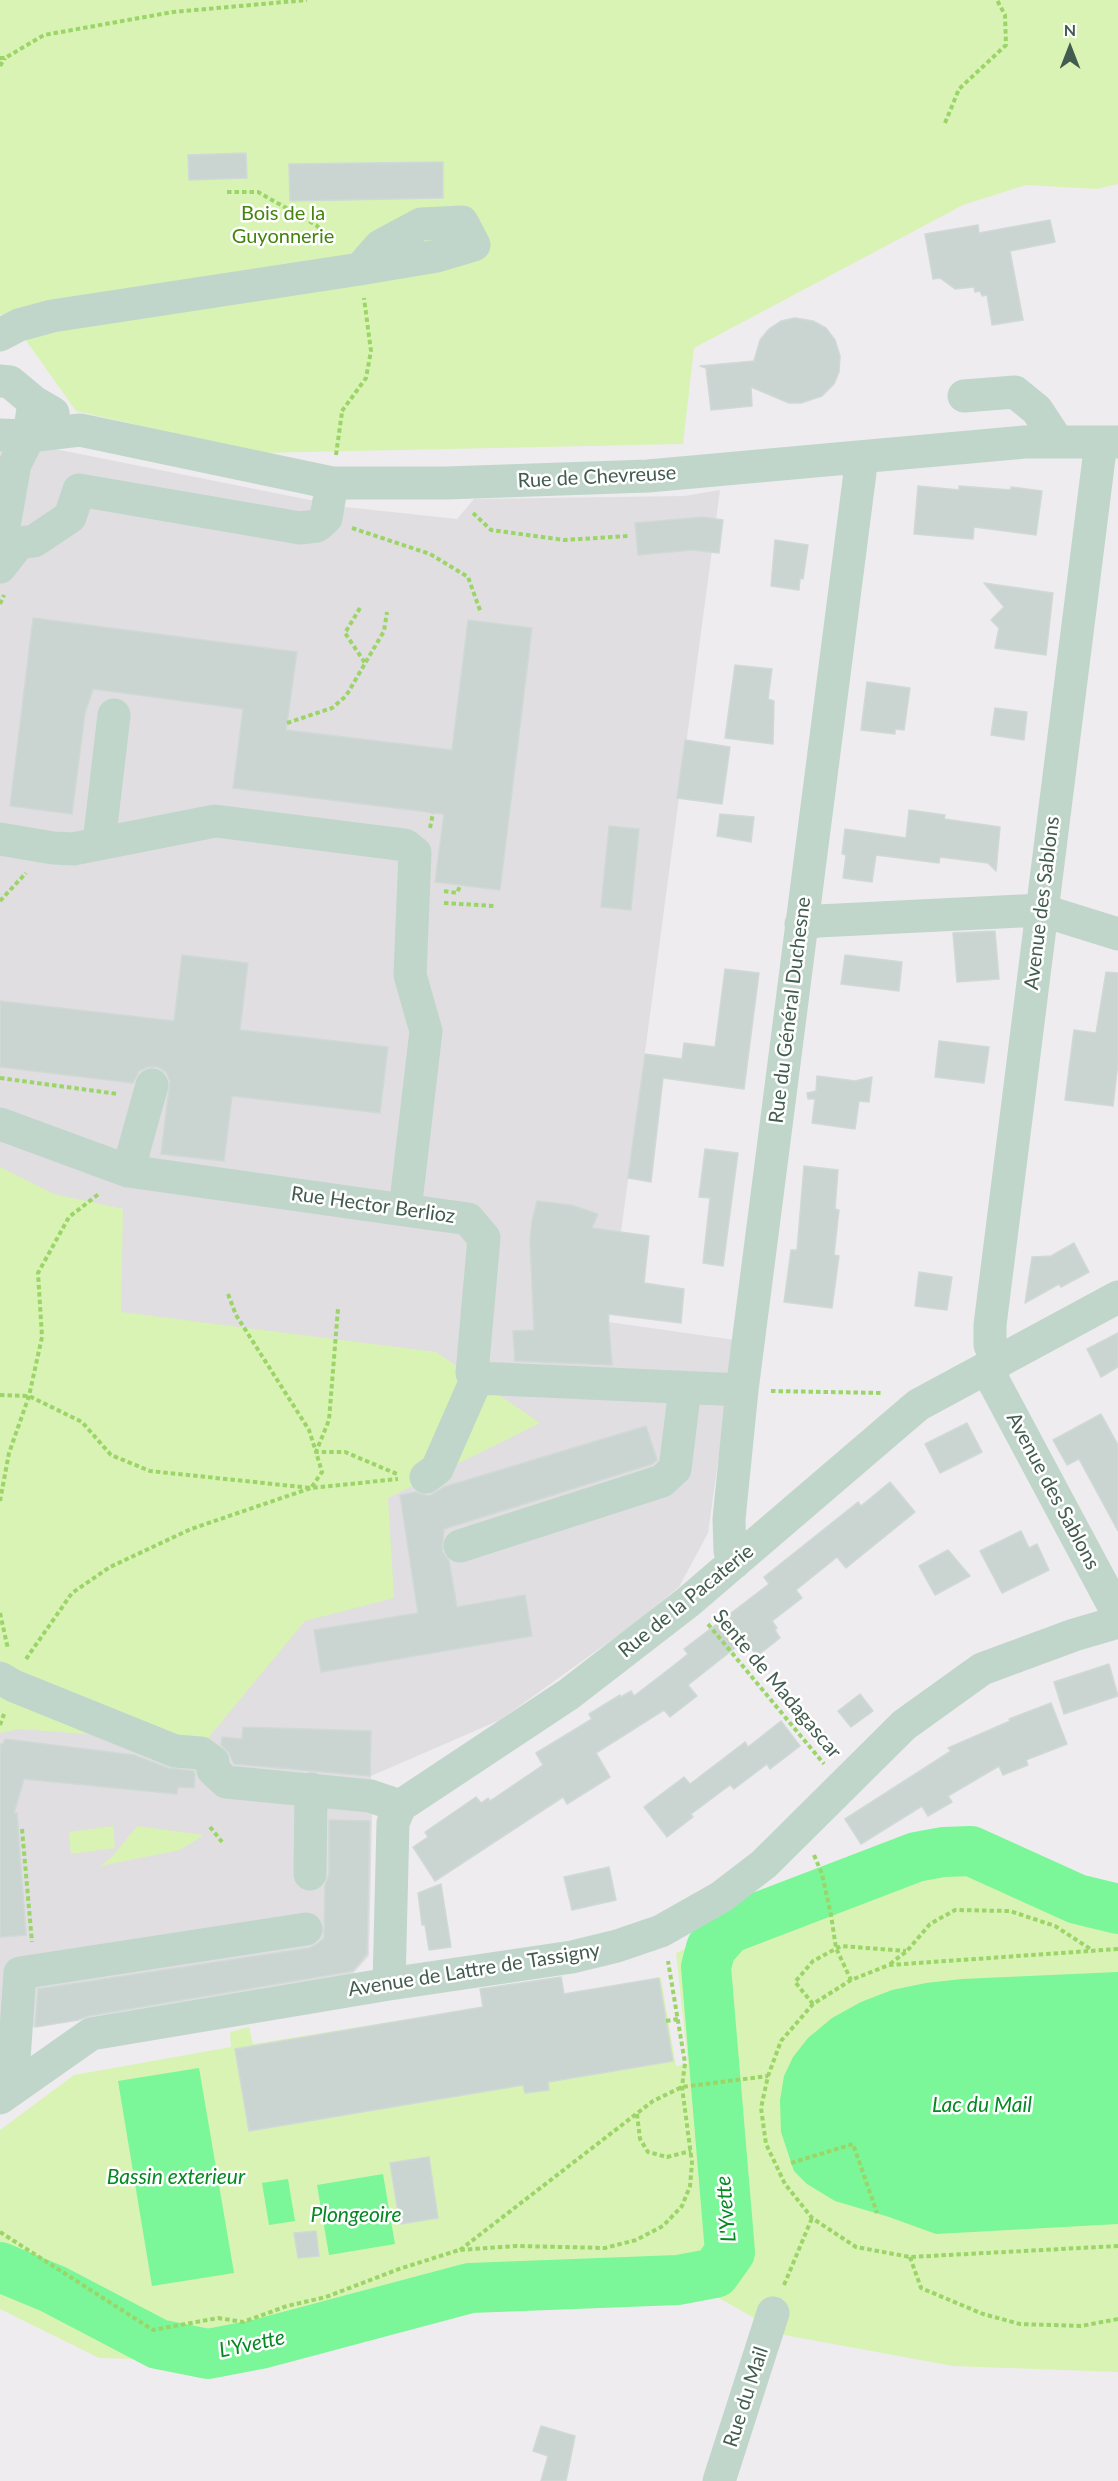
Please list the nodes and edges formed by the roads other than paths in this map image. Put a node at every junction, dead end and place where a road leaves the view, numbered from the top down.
1 (360, 269) dead end
2 (0, 335) edge
3 (0, 341) edge
4 (11, 390) edge
5 (964, 396) dead end
6 (0, 418) edge
7 (80, 430) junction
8 (14, 436) edge
9 (1058, 442) junction
10 (1109, 442) edge
11 (862, 457) junction
12 (332, 483) junction
13 (0, 549) edge
14 (0, 567) edge
15 (114, 715) dead end
16 (0, 839) edge
17 (99, 843) junction
18 (1041, 910) junction
19 (801, 924) junction
20 (1118, 934) edge
21 (150, 1091) road end
22 (0, 1124) edge
23 (128, 1172) junction
24 (405, 1210) junction
25 (1118, 1297) edge
26 (992, 1366) junction
27 (477, 1378) junction
28 (685, 1388) junction
29 (752, 1390) junction
30 (426, 1477) dead end
31 (460, 1546) dead end
32 (734, 1563) junction
33 (1118, 1614) edge
34 (1118, 1622) edge
35 (10, 1667) edge
36 (311, 1789) junction
37 (400, 1806) junction
38 (310, 1874) dead end
39 (306, 1929) dead end
40 (389, 1984) junction
41 (6, 2093) edge
42 (773, 2313) road end
43 (719, 2481) edge

1 - 2 street
3 - 4 street
4 - 6 street
4 - 7 street
4 - 8 street
5 - 9 street
7 - 8 street
7 - 12 street, Rue de Chevreuse
8 - 13 street
9 - 10 street, Rue de Chevreuse
9 - 11 street, Rue de Chevreuse
10 - 18 street, Avenue des Sablons
11 - 12 street, Rue de Chevreuse
11 - 19 street, Rue du Général Duchesne
12 - 14 street
15 - 17 street
16 - 17 street
17 - 24 street
18 - 19 street
18 - 20 street
18 - 26 street, Avenue des Sablons
19 - 29 street, Rue du Général Duchesne
21 - 23 street
22 - 23 street, Rue Hector Berlioz
23 - 24 street, Rue Hector Berlioz
24 - 27 street, Rue Hector Berlioz
25 - 26 street, Rue de la Pacaterie
26 - 32 street, Rue de la Pacaterie
26 - 33 street, Avenue des Sablons
27 - 28 street
27 - 30 street
28 - 29 street
28 - 31 street
29 - 32 street, Rue du Général Duchesne
32 - 37 street, Rue de la Pacaterie
34 - 40 street, Avenue de Lattre de Tassigny
35 - 36 street
36 - 37 street
36 - 38 street
37 - 40 street
39 - 41 street
40 - 41 street, Avenue de Lattre de Tassigny
42 - 43 street, Rue du Mail

